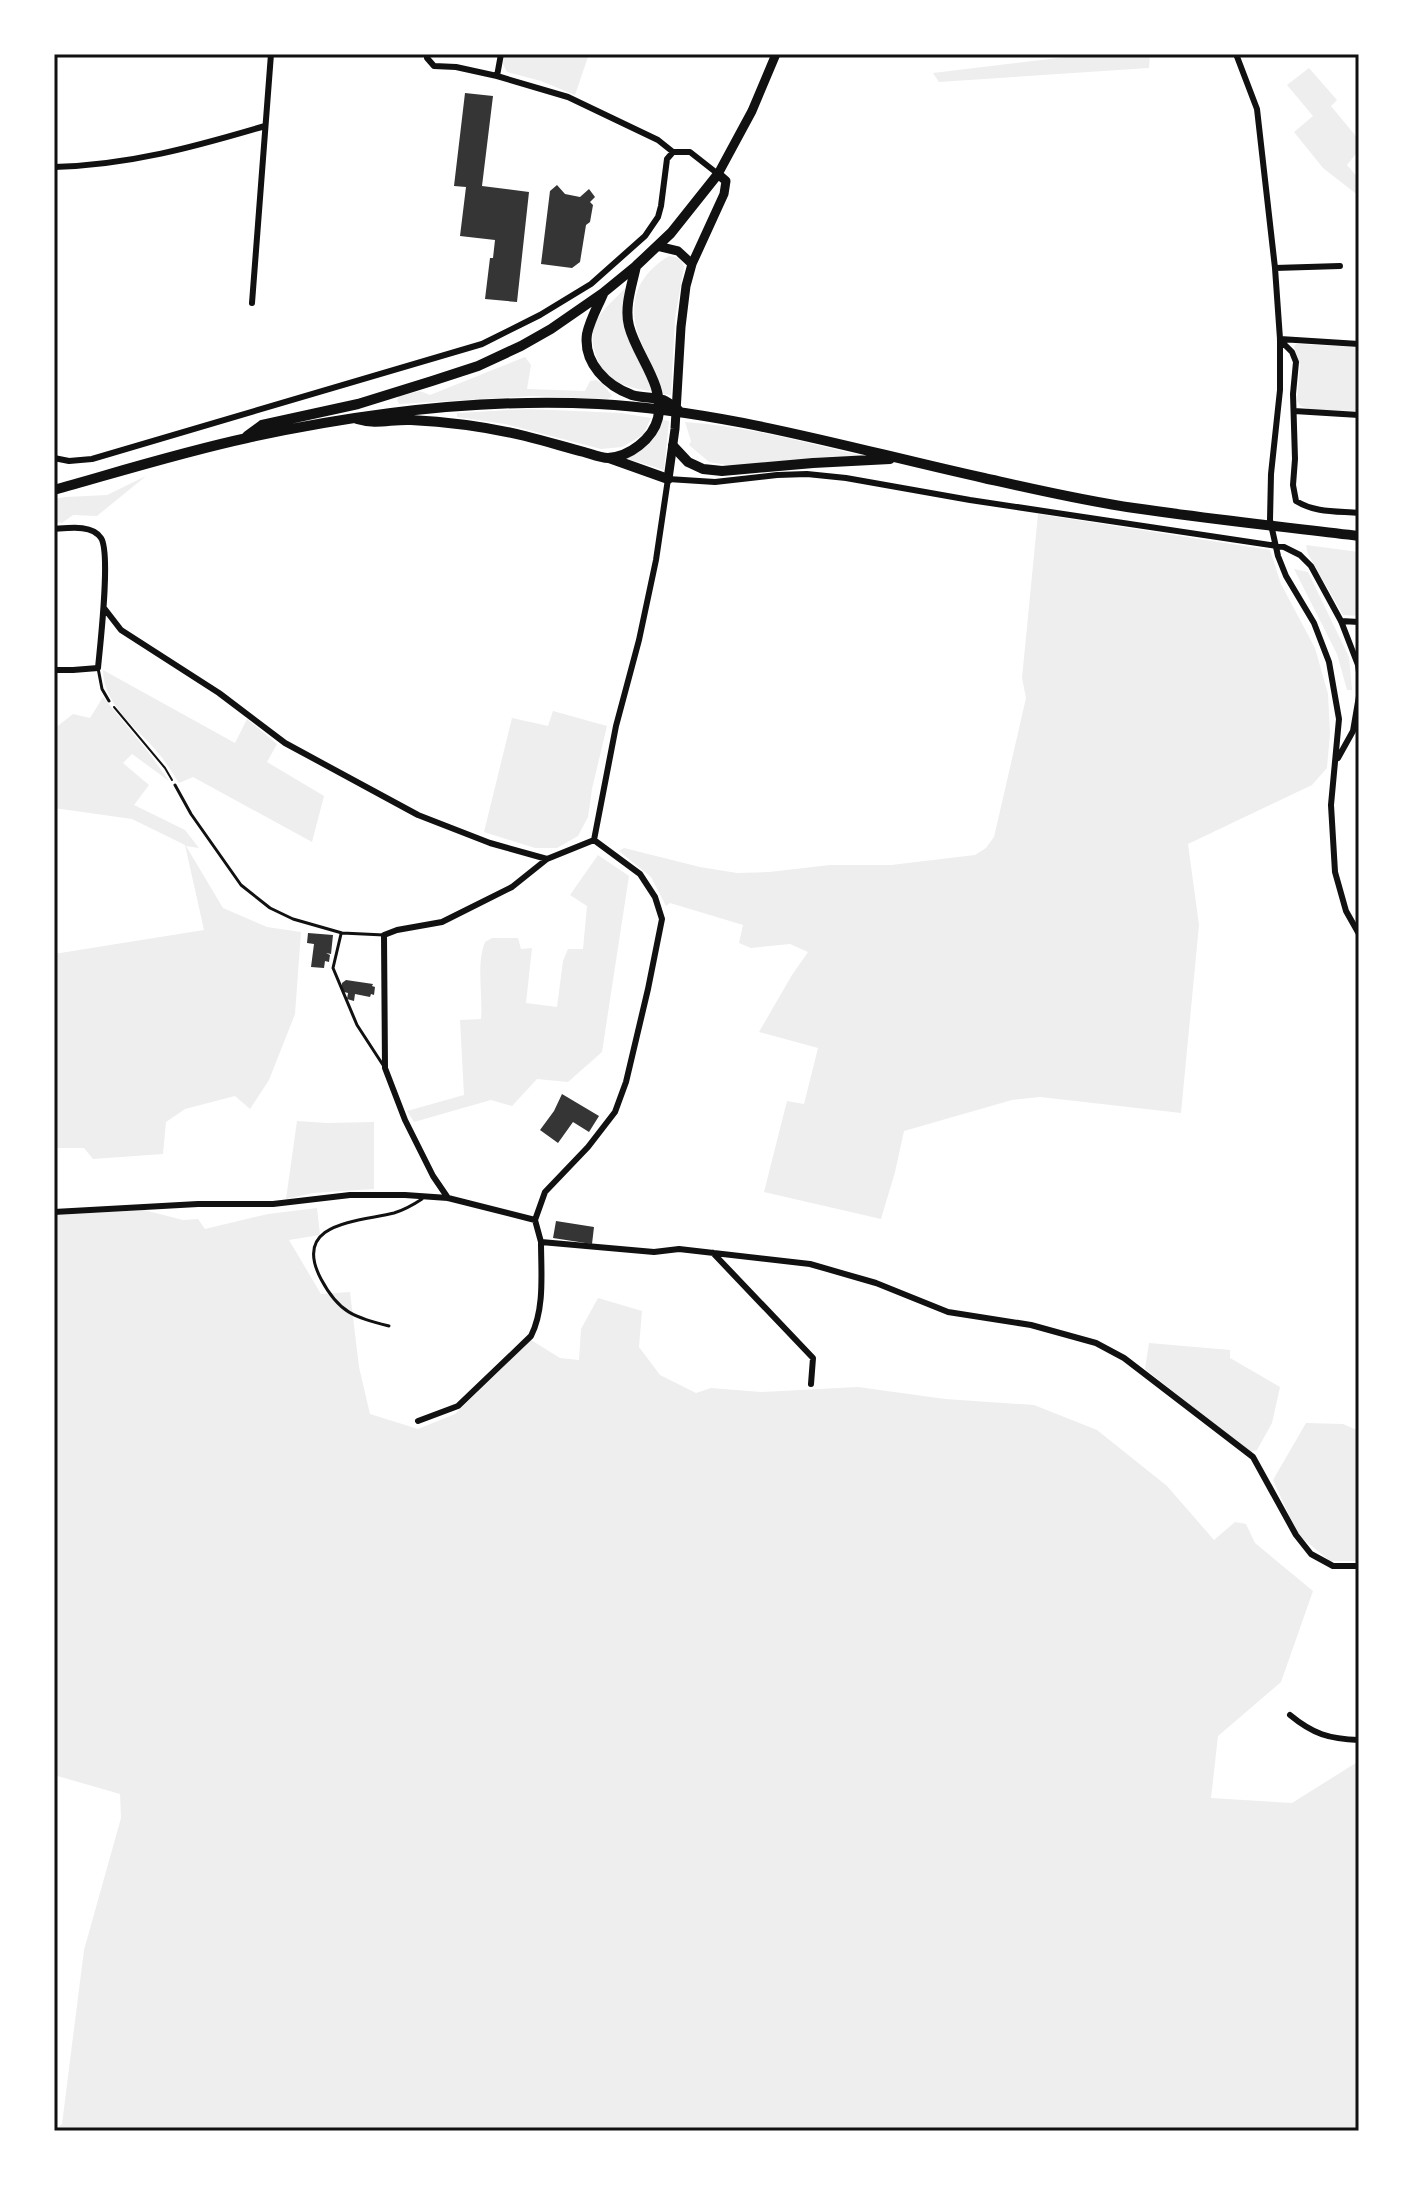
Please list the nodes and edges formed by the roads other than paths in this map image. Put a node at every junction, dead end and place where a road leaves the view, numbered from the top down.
1 (271, 54) edge
2 (427, 54) edge
3 (501, 54) edge
4 (776, 54) edge
5 (1236, 54) edge
6 (497, 76) junction
7 (265, 126) junction
8 (673, 152) junction
9 (54, 167) edge
10 (718, 174) junction
11 (657, 246) junction
12 (692, 264) junction
13 (636, 266) junction
14 (1340, 266) dead end
15 (1275, 268) junction
16 (603, 293) junction
17 (252, 303) dead end
18 (1280, 339) junction
19 (1359, 344) edge
20 (1294, 411) junction
21 (680, 412) junction
22 (1359, 415) edge
23 (351, 417) junction
24 (244, 438) junction
25 (673, 446) junction
26 (54, 458) edge
27 (607, 458) junction
28 (902, 459) junction
29 (668, 479) junction
30 (54, 490) edge
31 (1359, 513) edge
32 (54, 529) edge
33 (1359, 536) edge
34 (104, 608) junction
35 (1341, 621) junction
36 (1359, 622) edge
37 (98, 668) junction
38 (54, 670) edge
39 (1359, 672) edge
40 (1359, 696) edge
41 (109, 701) road end
42 (1336, 761) junction
43 (175, 785) road end
44 (594, 840) junction
45 (547, 859) junction
46 (342, 933) junction
47 (1359, 934) edge
48 (384, 935) junction
49 (385, 1068) junction
50 (424, 1196) junction
51 (448, 1198) junction
52 (54, 1212) edge
53 (535, 1220) junction
54 (541, 1242) junction
55 (713, 1253) junction
56 (389, 1326) dead end
57 (811, 1384) dead end
58 (418, 1421) dead end
59 (1359, 1566) edge
60 (1290, 1715) dead end
61 (1359, 1740) edge

1 - 7 street
2 - 6 street
3 - 6 street
4 - 10 main road
5 - 15 street
6 - 8 street
7 - 9 street
7 - 17 street
8 - 10 street
8 - 26 street
10 - 11 main road
10 - 12 main road
11 - 12 main road
11 - 13 main road
12 - 25 main road
13 - 16 main road
13 - 27 main road
14 - 15 street
15 - 18 street
16 - 21 main road
16 - 24 main road
18 - 19 street
18 - 20 street
18 - 42 street
20 - 22 street
20 - 31 street
21 - 23 main road
21 - 28 main road
23 - 24 main road
23 - 27 main road
24 - 30 main road
25 - 28 main road
25 - 29 main road
27 - 29 main road
28 - 33 main road
29 - 35 street
29 - 44 street
32 - 34 street
34 - 37 street
34 - 45 street
35 - 36 street
35 - 39 street
37 - 38 street
37 - 41 lane
40 - 42 street
42 - 47 street
43 - 46 lane
44 - 45 street
44 - 53 street
45 - 48 street
46 - 48 lane
46 - 49 lane
48 - 49 street
49 - 51 street
50 - 51 street
50 - 52 street
50 - 56 lane
51 - 53 street
53 - 54 street
54 - 55 street
54 - 58 street
55 - 57 street
55 - 59 street
60 - 61 street

